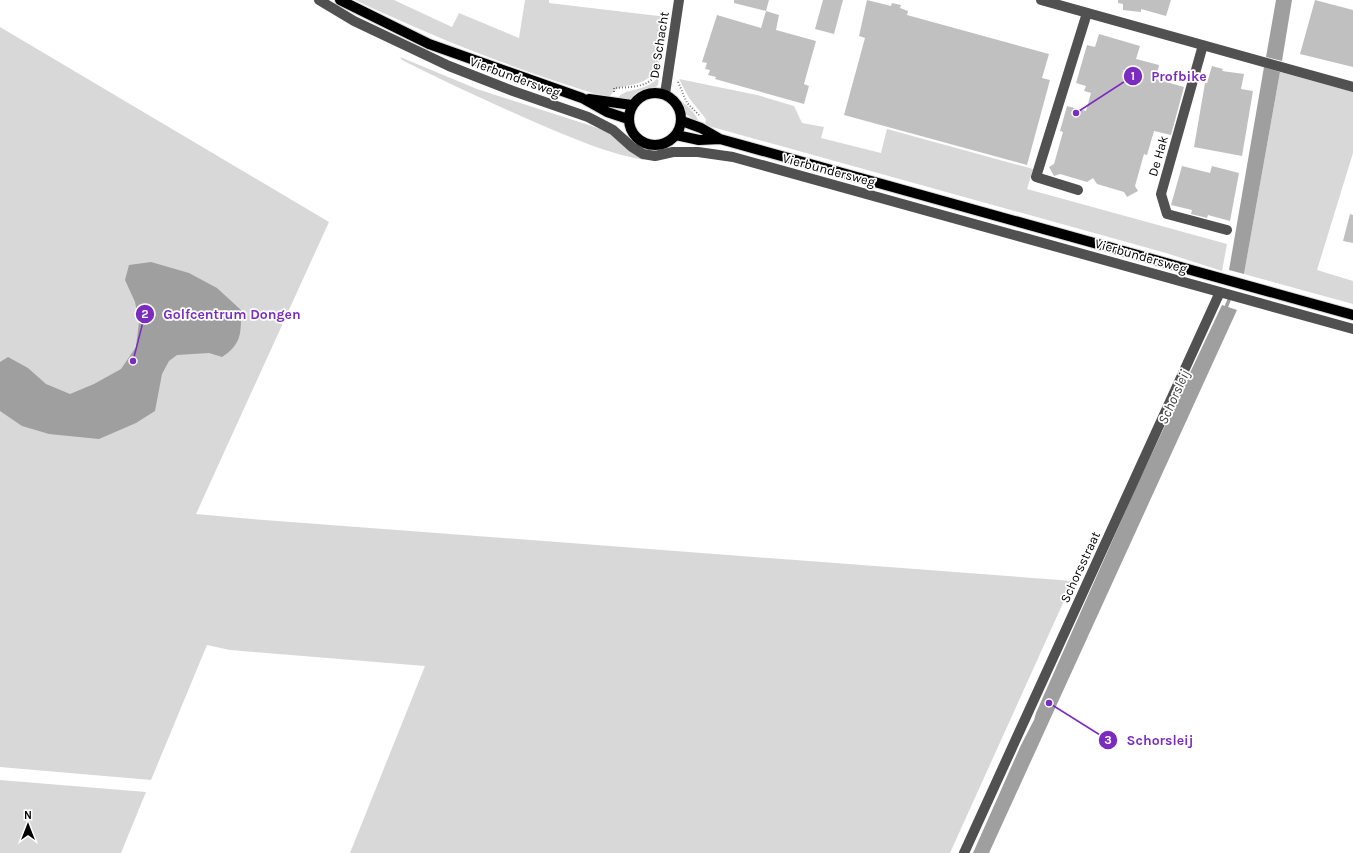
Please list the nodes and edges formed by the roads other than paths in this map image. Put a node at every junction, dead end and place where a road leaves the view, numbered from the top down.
1 (319, 0) edge
2 (340, 0) edge
3 (679, 0) edge
4 (1040, 0) edge
5 (1087, 13) junction
6 (1203, 45) junction
7 (1353, 86) edge
8 (665, 94) junction
9 (582, 98) junction
10 (632, 105) junction
11 (628, 119) junction
12 (682, 121) junction
13 (676, 135) junction
14 (720, 140) junction
15 (1078, 190) dead end
16 (929, 198) junction
17 (927, 210) junction
18 (1227, 230) dead end
19 (1220, 292) junction
20 (1353, 315) edge
21 (1353, 329) edge
22 (964, 853) edge

1 - 17 street, Vierbundersweg
2 - 9 main road, Vierbundersweg
3 - 8 street, De Schacht
4 - 5 street
5 - 6 street
5 - 15 street
6 - 7 street
6 - 18 street, De Hak
8 - 10 main road
8 - 12 main road
9 - 10 main road, Vierbundersweg
9 - 11 main road, Vierbundersweg
10 - 11 main road
11 - 13 main road
12 - 13 main road
12 - 14 main road, Vierbundersweg
13 - 14 main road, Vierbundersweg
14 - 16 main road, Vierbundersweg
16 - 17 street
16 - 20 main road, Vierbundersweg
17 - 19 street, Vierbundersweg
19 - 21 street, Vierbundersweg
19 - 22 street, Schorsstraat

